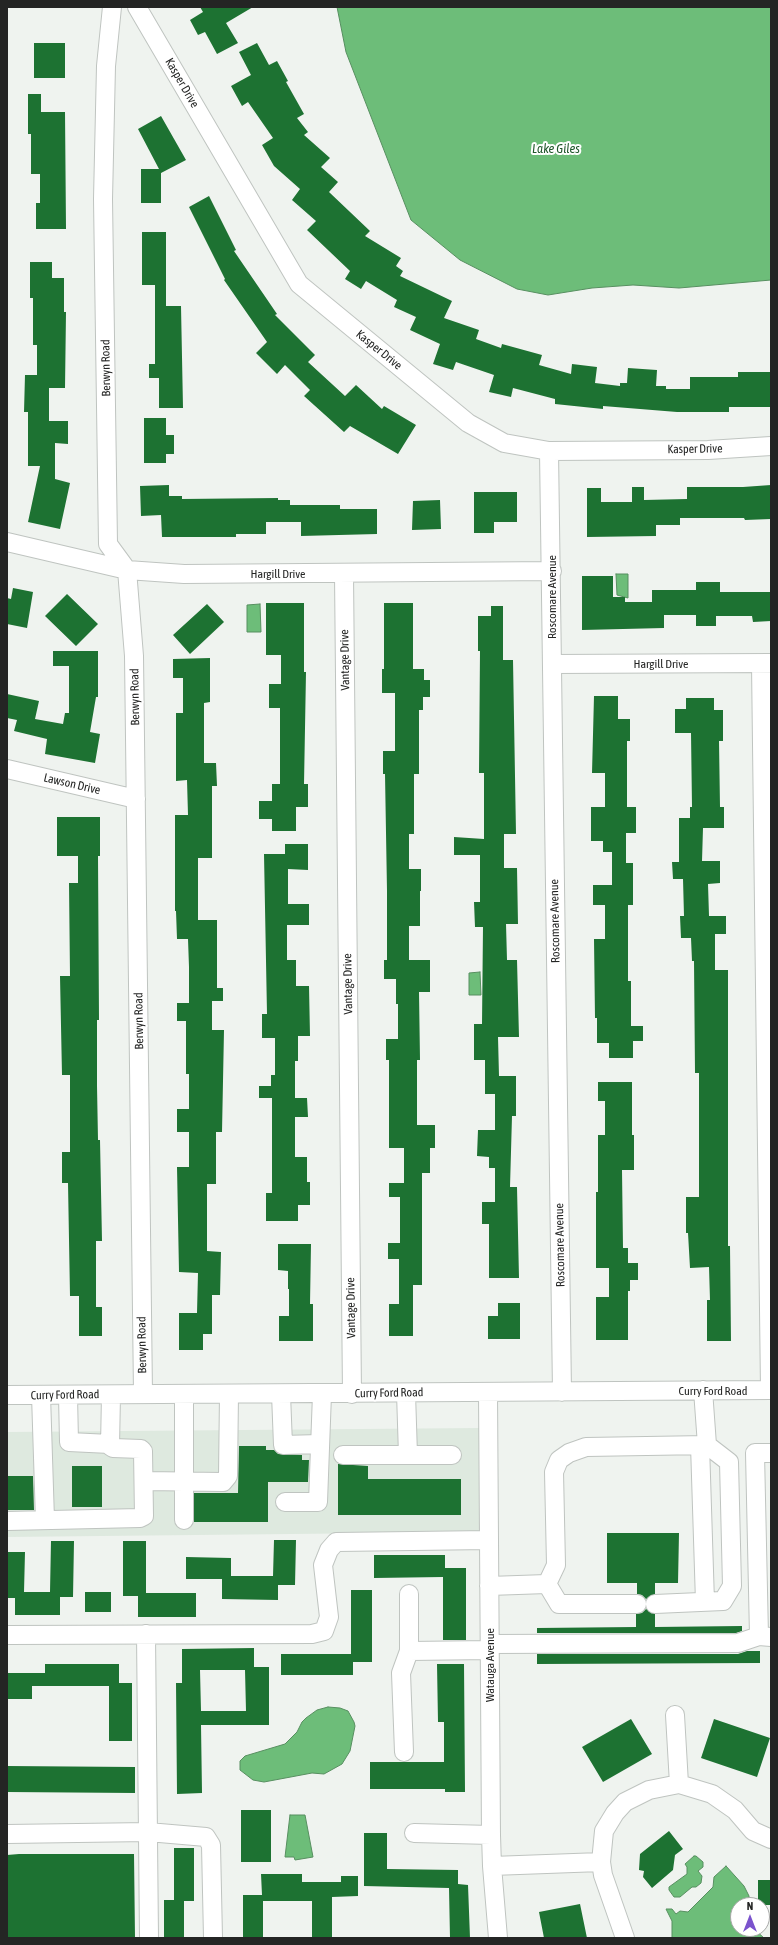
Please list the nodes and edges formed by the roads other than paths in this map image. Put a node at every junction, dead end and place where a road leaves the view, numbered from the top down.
1 (112, 7) edge
2 (137, 7) edge
3 (771, 446) edge
4 (550, 451) junction
5 (7, 542) edge
6 (127, 570) junction
7 (552, 571) junction
8 (344, 574) junction
9 (552, 664) junction
10 (766, 664) edge
11 (7, 768) edge
12 (136, 799) junction
13 (703, 1390) junction
14 (771, 1390) edge
15 (406, 1392) junction
16 (488, 1392) junction
17 (562, 1392) junction
18 (143, 1394) junction
19 (184, 1394) junction
20 (229, 1394) junction
21 (281, 1394) junction
22 (322, 1394) junction
23 (352, 1394) junction
24 (41, 1395) junction
25 (68, 1395) junction
26 (111, 1395) junction
27 (7, 1396) edge
28 (110, 1444) junction
29 (320, 1444) junction
30 (704, 1445) junction
31 (771, 1453) edge
32 (343, 1455) dead end
33 (408, 1455) junction
34 (452, 1455) dead end
35 (144, 1481) junction
36 (184, 1482) junction
37 (286, 1502) dead end
38 (44, 1520) junction
39 (184, 1520) dead end
40 (7, 1521) edge
41 (489, 1540) junction
42 (548, 1584) junction
43 (489, 1586) junction
44 (409, 1594) dead end
45 (704, 1602) junction
46 (636, 1604) dead end
47 (655, 1604) dead end
48 (146, 1634) junction
49 (7, 1635) edge
50 (765, 1636) edge
51 (490, 1647) junction
52 (409, 1651) junction
53 (674, 1715) dead end
54 (404, 1752) dead end
55 (679, 1784) junction
56 (148, 1832) junction
57 (414, 1832) dead end
58 (7, 1834) edge
59 (491, 1835) junction
60 (771, 1838) edge
61 (601, 1862) junction
62 (492, 1866) junction
63 (149, 1938) edge
64 (214, 1938) edge
65 (498, 1938) edge
66 (625, 1938) edge

1 - 6 street, Berwyn Road
2 - 4 street, Kasper Drive
3 - 4 street, Kasper Drive
4 - 7 street, Roscomare Avenue
5 - 6 street, Hargill Drive
6 - 8 street, Hargill Drive
6 - 12 street, Berwyn Road
7 - 8 street, Hargill Drive
7 - 9 street, Roscomare Avenue
8 - 23 street, Vantage Drive
9 - 10 street, Hargill Drive
9 - 17 street, Roscomare Avenue
10 - 14 street
11 - 12 street, Lawson Drive
12 - 18 street, Berwyn Road
13 - 14 street, Curry Ford Road
13 - 17 street, Curry Ford Road
13 - 30 street
15 - 16 street, Curry Ford Road
15 - 23 street, Curry Ford Road
15 - 33 street
16 - 17 street, Curry Ford Road
16 - 41 street, Watauga Avenue
18 - 19 street, Curry Ford Road
18 - 26 street, Curry Ford Road
19 - 20 street, Curry Ford Road
19 - 36 street
20 - 21 street, Curry Ford Road
20 - 36 street
21 - 22 street, Curry Ford Road
21 - 29 street
22 - 23 street, Curry Ford Road
22 - 29 street
24 - 25 street, Curry Ford Road
24 - 27 street, Curry Ford Road
24 - 38 street
25 - 26 street, Curry Ford Road
25 - 28 street
26 - 28 street
28 - 35 street
29 - 37 street
30 - 42 street
30 - 45 street
30 - 45 street
31 - 50 street
32 - 33 street
33 - 34 street
35 - 36 street
35 - 38 street
36 - 39 street
38 - 40 street
41 - 43 street, Watauga Avenue
41 - 48 street
42 - 43 street
42 - 46 street
43 - 51 street, Watauga Avenue
44 - 52 street
45 - 47 street
48 - 49 street
48 - 56 street
50 - 51 street
51 - 52 street
51 - 59 street, Watauga Avenue
52 - 54 street
53 - 55 street
55 - 60 street
55 - 61 street
56 - 58 street
56 - 63 street
56 - 64 street
57 - 59 street
59 - 62 street, Watauga Avenue
61 - 62 street
61 - 66 street
62 - 65 street, Watauga Avenue

